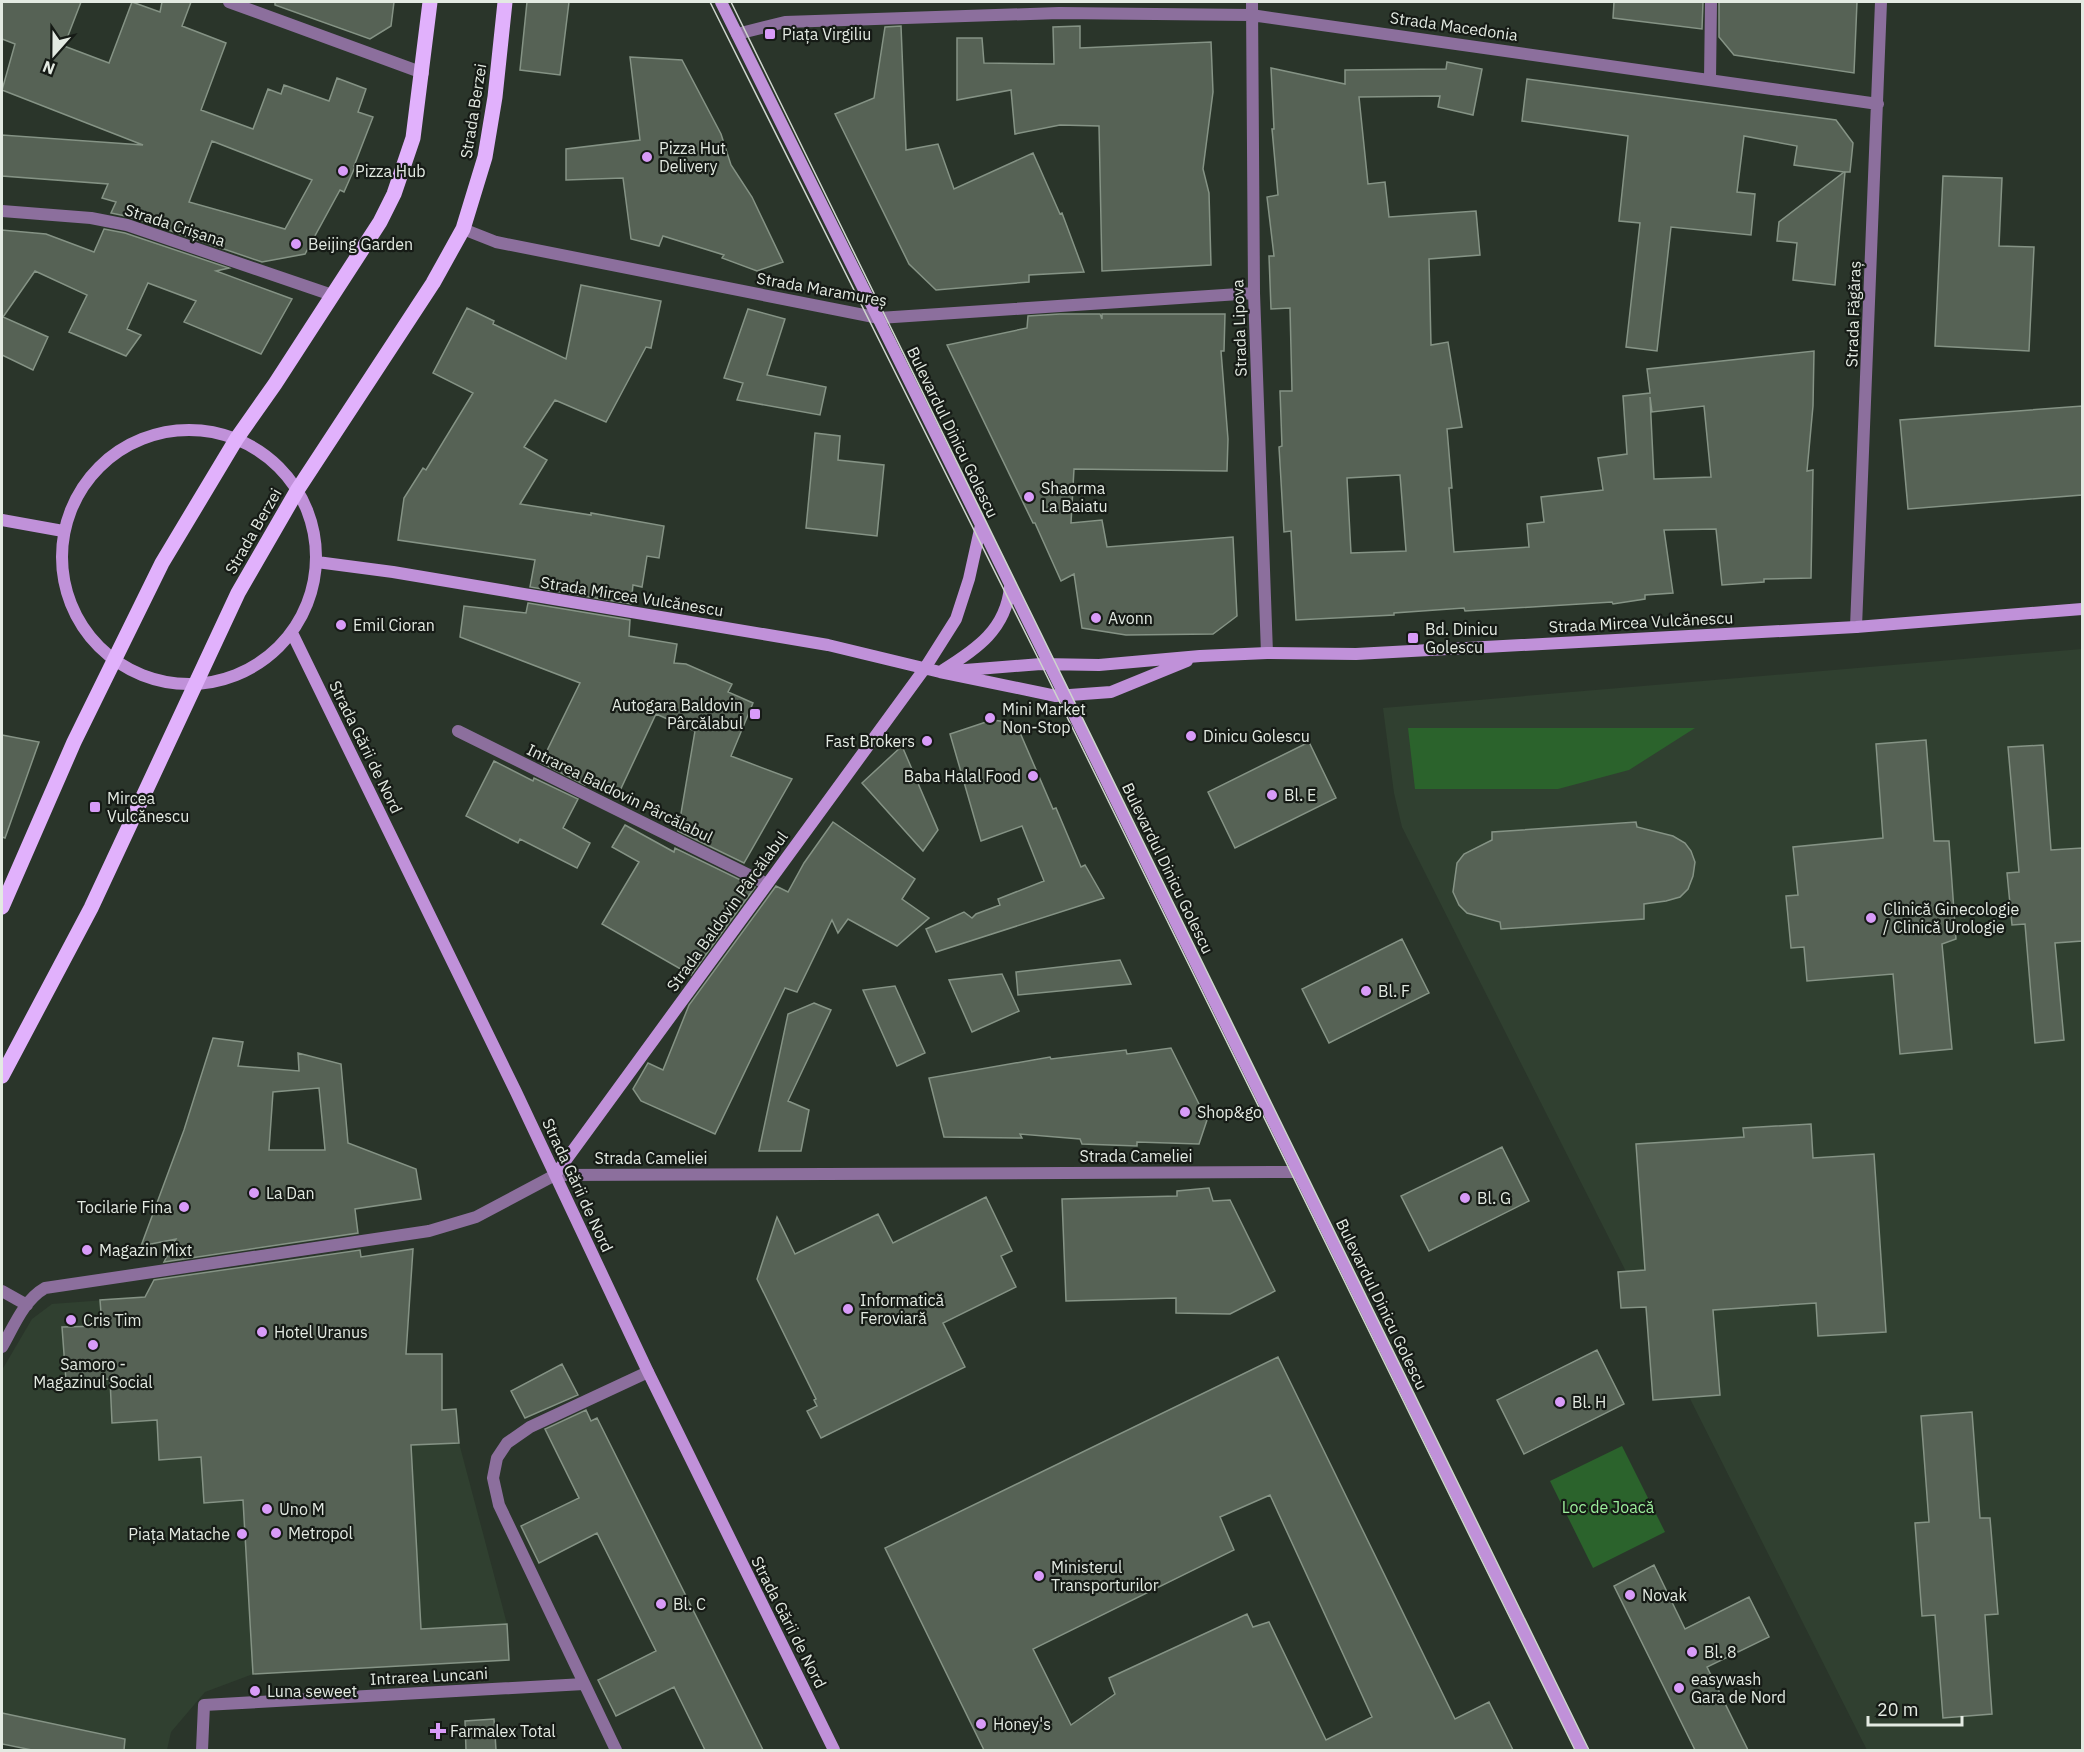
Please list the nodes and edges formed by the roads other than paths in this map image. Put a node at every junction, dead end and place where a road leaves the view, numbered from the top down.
1 (229, 2) edge
2 (430, 2) edge
3 (505, 2) edge
4 (721, 2) edge
5 (1252, 2) edge
6 (1710, 2) edge
7 (1881, 2) edge
8 (1058, 7) edge
9 (1251, 15) junction
10 (737, 34) junction
11 (423, 73) junction
12 (1710, 80) junction
13 (1878, 104) junction
14 (2, 211) edge
15 (463, 229) junction
16 (1254, 293) junction
17 (332, 295) junction
18 (879, 318) junction
19 (237, 438) junction
20 (298, 489) junction
21 (2, 520) edge
22 (981, 525) junction
23 (63, 531) junction
24 (317, 562) junction
25 (1010, 585) junction
26 (2082, 609) edge
27 (1856, 627) junction
28 (292, 633) junction
29 (1267, 653) junction
30 (1200, 656) junction
31 (113, 661) junction
32 (1049, 665) junction
33 (925, 668) junction
34 (940, 672) junction
35 (195, 684) junction
36 (1065, 696) junction
37 (458, 731) dead end
38 (767, 884) junction
39 (2, 908) edge
40 (2, 1076) edge
41 (1298, 1172) junction
42 (555, 1174) junction
43 (2, 1291) edge
44 (27, 1305) junction
45 (2, 1347) edge
46 (648, 1372) junction
47 (584, 1684) junction
48 (202, 1750) edge
49 (616, 1750) edge
50 (834, 1750) edge
51 (1582, 1750) edge

1 - 11 street
2 - 11 main road
3 - 15 main road, Strada Berzei
4 - 10 main road, Bulevardul Dinicu Golescu
5 - 9 street, Strada Lipova
6 - 12 street
7 - 13 street, Strada Făgăraș
8 - 9 street, Strada Macedonia
8 - 10 street, Strada Macedonia
9 - 12 street, Strada Macedonia
9 - 16 street, Strada Lipova
10 - 18 main road, Bulevardul Dinicu Golescu
11 - 17 main road
12 - 13 street, Strada Macedonia
13 - 27 street, Strada Făgăraș
14 - 17 street, Strada Crișana
15 - 18 street, Strada Maramureș
15 - 20 main road, Strada Berzei
16 - 18 street, Strada Maramureș
16 - 29 street, Strada Lipova
17 - 19 main road
18 - 22 main road, Bulevardul Dinicu Golescu
19 - 20 main road
19 - 23 main road
19 - 31 main road
20 - 24 main road
20 - 35 main road, Strada Berzei
21 - 23 main road
22 - 25 main road, Bulevardul Dinicu Golescu
22 - 33 main road, Strada Baldovin Pârcălabul
23 - 31 main road
24 - 28 main road
24 - 33 main road, Strada Mircea Vulcănescu
25 - 32 main road, Bulevardul Dinicu Golescu
25 - 34 main road
26 - 27 main road, Strada Mircea Vulcănescu
27 - 29 main road, Strada Mircea Vulcănescu
28 - 35 main road
28 - 42 main road, Strada Gării de Nord
29 - 30 main road, Strada Mircea Vulcănescu
30 - 32 main road, Strada Mircea Vulcănescu
30 - 36 main road, Strada Mircea Vulcănescu
31 - 35 main road
31 - 39 main road
32 - 34 main road, Strada Mircea Vulcănescu
32 - 36 main road, Bulevardul Dinicu Golescu
33 - 34 main road, Strada Mircea Vulcănescu
33 - 38 main road, Strada Baldovin Pârcălabul
34 - 36 main road, Strada Mircea Vulcănescu
35 - 40 main road, Strada Berzei
36 - 41 main road, Bulevardul Dinicu Golescu
37 - 38 street, Intrarea Baldovin Pârcălabul
38 - 42 main road, Strada Baldovin Pârcălabul
41 - 42 street, Strada Cameliei
41 - 51 main road, Bulevardul Dinicu Golescu
42 - 44 street, Strada Cameliei
42 - 46 main road, Strada Gării de Nord
43 - 44 street
44 - 45 street
46 - 47 street
46 - 50 main road, Strada Gării de Nord
47 - 48 street, Intrarea Luncani
47 - 49 street

